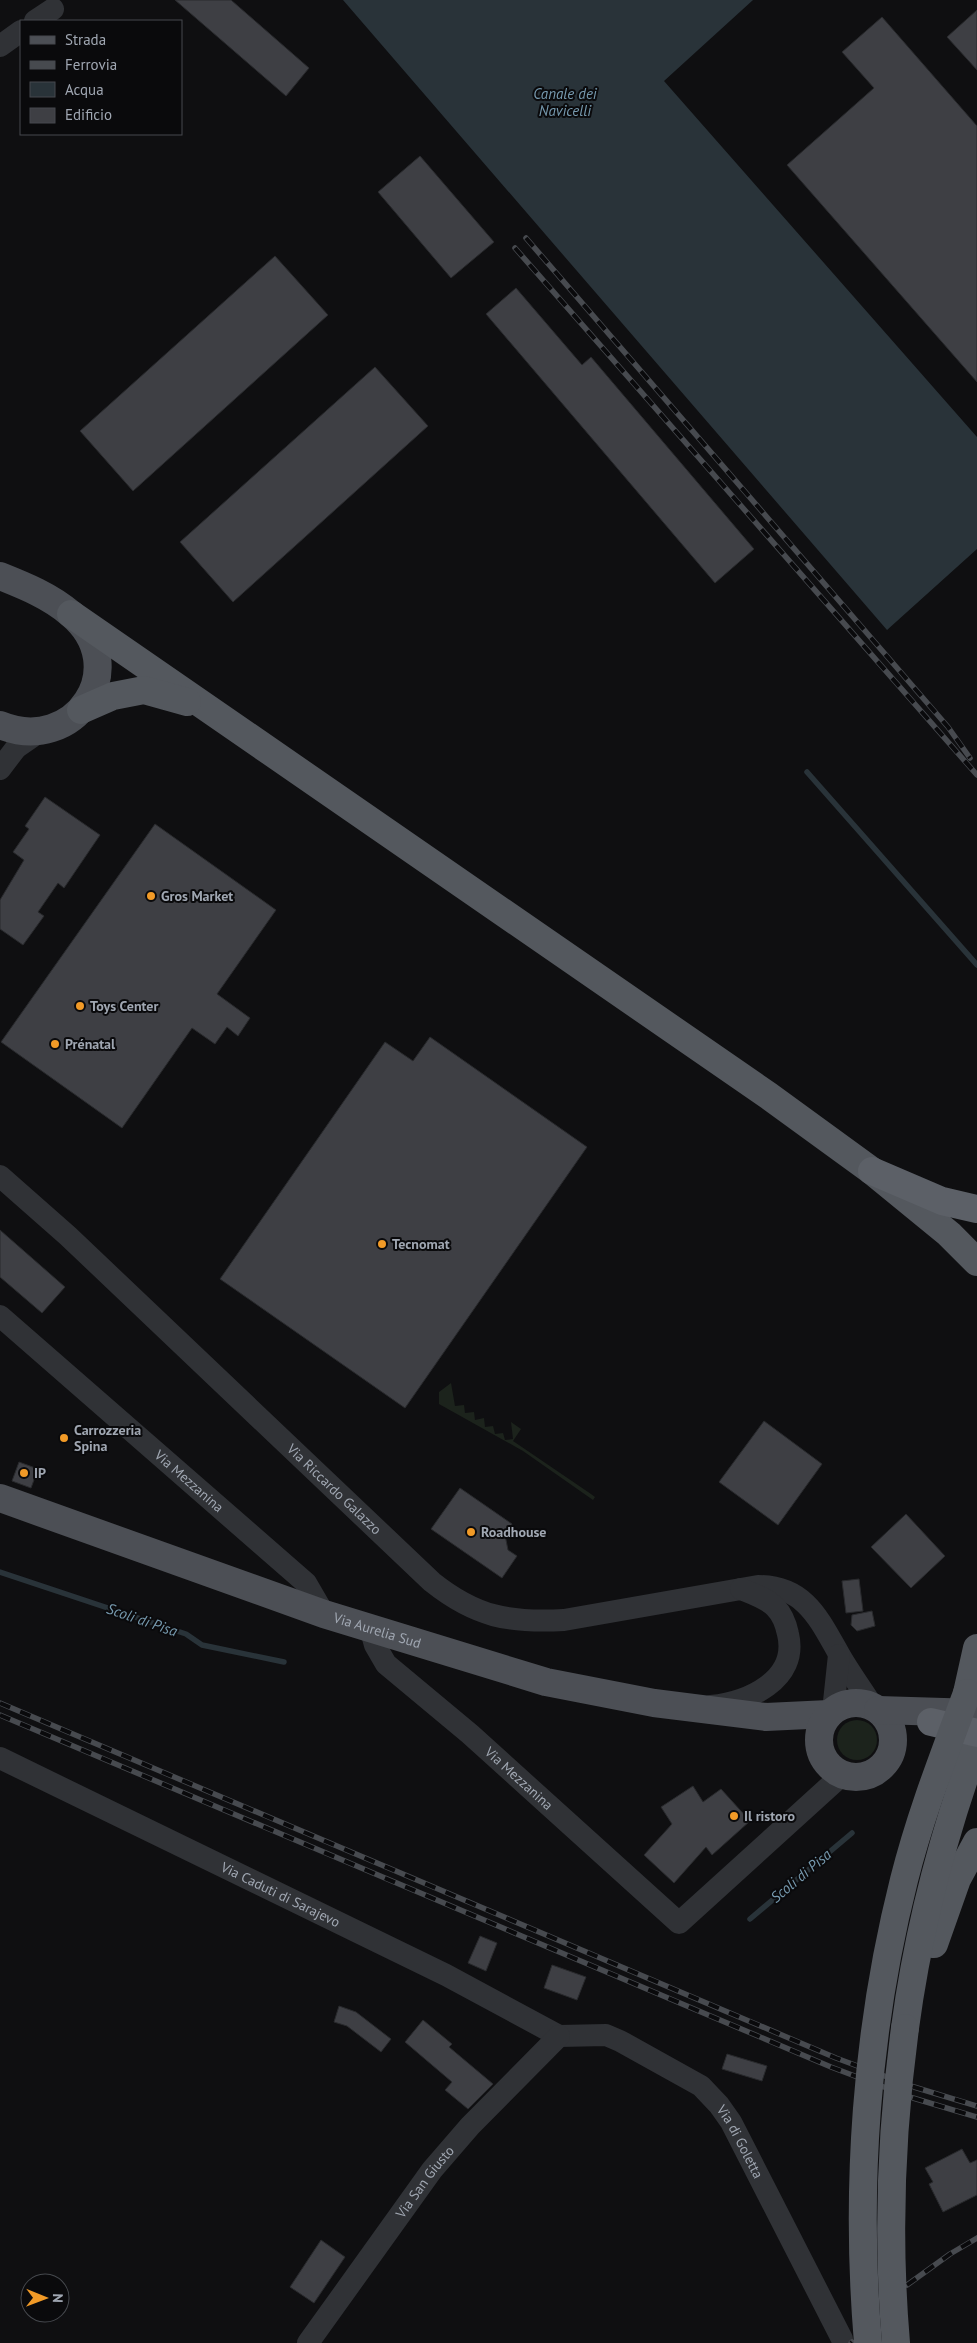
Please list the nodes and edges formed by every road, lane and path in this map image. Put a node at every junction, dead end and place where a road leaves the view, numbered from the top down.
1 (20, 32) edge
2 (0, 46) edge
3 (0, 576) edge
4 (71, 614) junction
5 (210, 708) junction
6 (81, 710) junction
7 (0, 725) edge
8 (42, 730) junction
9 (0, 769) edge
10 (872, 1171) junction
11 (0, 1176) edge
12 (977, 1209) edge
13 (977, 1262) edge
14 (0, 1316) edge
15 (0, 1498) edge
16 (741, 1589) junction
17 (324, 1614) junction
18 (370, 1627) junction
19 (977, 1648) edge
20 (839, 1656) junction
21 (977, 1668) edge
22 (972, 1703) edge
23 (686, 1708) junction
24 (875, 1708) junction
25 (831, 1712) junction
26 (766, 1717) junction
27 (939, 1718) junction
28 (977, 1733) edge
29 (893, 1742) junction
30 (977, 1742) edge
31 (820, 1744) junction
32 (0, 1758) edge
33 (843, 1774) junction
34 (977, 1842) edge
35 (905, 2028) junction
36 (559, 2036) junction
37 (855, 2341) edge
38 (308, 2343) edge
39 (896, 2343) edge

1 - 2 street
3 - 4 main road
4 - 5 highway
4 - 6 main road
5 - 6 highway
5 - 10 highway
6 - 8 main road
7 - 8 main road
8 - 9 street
10 - 12 highway
10 - 13 highway
11 - 16 street, Via Riccardo Galazzo
14 - 17 street, Via Mezzanina
15 - 17 main road, Via Aurelia Sud
16 - 20 street, Via Riccardo Galazzo
16 - 23 street
17 - 18 main road, Via Aurelia Sud
18 - 23 main road, Via Aurelia Sud
18 - 33 street, Via Mezzanina
19 - 22 highway
20 - 24 street, Via Riccardo Galazzo
20 - 25 street
21 - 22 highway
22 - 27 main road
22 - 37 highway, bridge
23 - 26 main road, Via Aurelia Sud
24 - 25 main road
24 - 27 main road
24 - 29 main road
25 - 26 main road
25 - 31 main road
26 - 31 main road
27 - 28 highway
27 - 29 main road
29 - 33 main road
30 - 35 highway
31 - 33 main road
32 - 36 street, Via Caduti di Sarajevo
34 - 35 highway
35 - 39 highway, bridge
36 - 37 street, Via di Goletta
36 - 38 street, Via San Giusto

